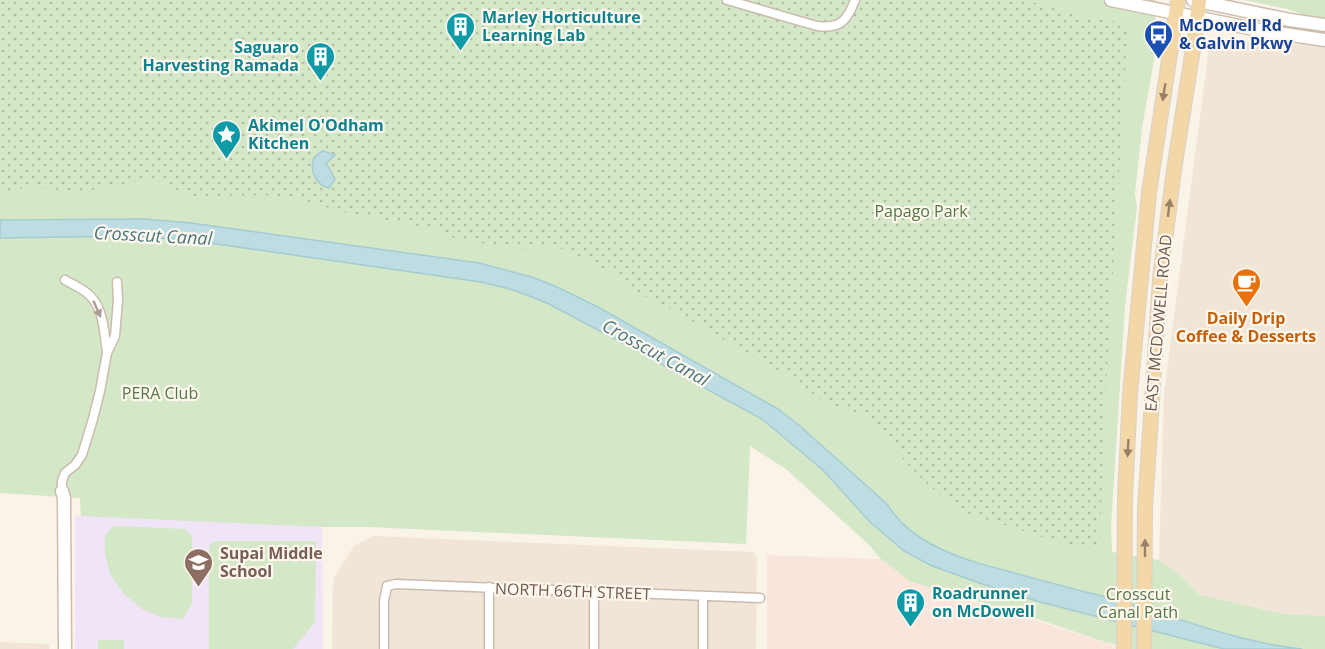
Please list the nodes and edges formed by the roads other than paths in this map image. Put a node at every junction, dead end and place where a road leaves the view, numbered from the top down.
1 (727, 0) edge
2 (855, 0) edge
3 (1112, 0) edge
4 (1197, 0) edge
5 (1177, 7) edge
6 (1197, 17) junction
7 (1325, 25) edge
8 (1325, 40) edge
9 (1145, 229) junction
10 (65, 280) dead end
11 (117, 282) dead end
12 (1156, 329) junction
13 (107, 353) junction
14 (1129, 414) junction
15 (62, 491) joint
16 (489, 587) junction
17 (594, 592) junction
18 (703, 596) junction
19 (760, 598) dead end
20 (64, 649) edge
21 (384, 649) edge
22 (489, 649) edge
23 (594, 649) edge
24 (703, 649) edge
25 (1124, 649) edge
26 (1144, 649) edge

1 - 2 street
3 - 5 main road
4 - 6 main road, EAST MCDOWELL ROAD
4 - 7 main road
5 - 6 main road
5 -> 9 main road, EAST MCDOWELL ROAD
6 - 8 main road
12 -> 6 main road, EAST MCDOWELL ROAD
9 - 12 main road
9 - 14 main road, EAST MCDOWELL ROAD
10 -> 13 street
11 - 13 street
12 - 14 main road
26 -> 12 main road, EAST MCDOWELL ROAD
13 - 15 street
14 -> 25 main road, EAST MCDOWELL ROAD
15 - 20 main road
16 - 17 street, NORTH 66TH STREET
16 - 21 street, NORTH 66TH STREET
16 - 22 street
17 - 18 street, NORTH 66TH STREET
17 - 23 street
18 - 19 street, NORTH 66TH STREET
18 - 24 street

